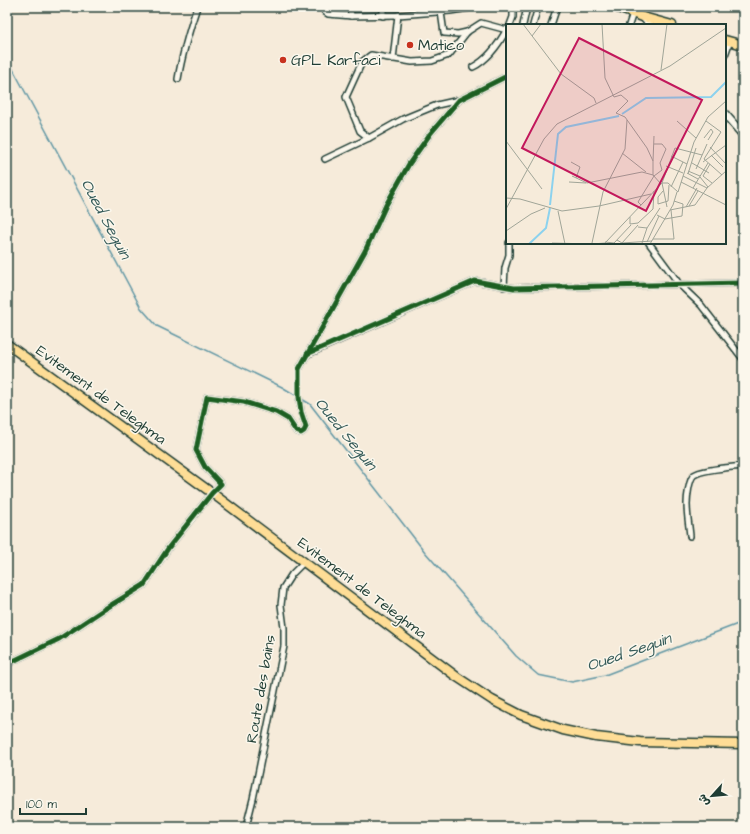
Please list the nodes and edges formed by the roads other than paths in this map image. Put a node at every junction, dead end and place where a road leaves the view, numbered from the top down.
1 (197, 7) edge
2 (323, 7) edge
3 (350, 7) edge
4 (383, 7) edge
5 (476, 7) edge
6 (513, 7) edge
7 (527, 7) edge
8 (538, 7) edge
9 (557, 7) edge
10 (620, 8) edge
11 (450, 9) edge
12 (441, 12) junction
13 (633, 13) junction
14 (398, 15) junction
15 (351, 16) junction
16 (383, 16) junction
17 (643, 17) junction
18 (510, 24) edge
19 (523, 24) edge
20 (533, 24) edge
21 (551, 24) edge
22 (629, 24) edge
23 (649, 24) edge
24 (668, 24) edge
25 (506, 30) edge
26 (467, 32) junction
27 (506, 32) edge
28 (728, 40) edge
29 (743, 45) edge
30 (726, 50) edge
31 (393, 60) junction
32 (473, 67) dead end
33 (506, 76) edge
34 (178, 80) dead end
35 (459, 100) junction
36 (726, 115) edge
37 (743, 135) edge
38 (369, 138) junction
39 (325, 159) dead end
40 (509, 244) edge
41 (650, 244) edge
42 (743, 283) edge
43 (680, 285) junction
44 (504, 287) junction
45 (7, 344) edge
46 (307, 354) junction
47 (743, 359) edge
48 (743, 466) edge
49 (212, 493) junction
50 (690, 536) dead end
51 (304, 562) junction
52 (7, 664) edge
53 (743, 744) edge
54 (246, 827) edge

1 - 34 street
2 - 15 street
3 - 15 street
4 - 16 street
5 - 11 street
6 - 18 street
7 - 19 street
8 - 20 street
9 - 21 street
10 - 13 main road
11 - 12 street
12 - 14 street
12 - 26 street
13 - 17 main road
13 - 22 street
14 - 16 street
14 - 31 street
15 - 16 street
17 - 23 main road
17 - 24 main road
25 - 26 street
26 - 31 street
27 - 32 street
28 - 29 main road
28 - 30 street
31 - 38 street
33 - 35 street
35 - 38 street
35 - 46 street
36 - 37 main road
38 - 39 street
40 - 44 street
41 - 43 street
42 - 43 street
43 - 44 street
43 - 47 street
44 - 46 street
45 - 49 main road, Evitement de Teleghma
46 - 49 street
48 - 50 street
49 - 51 main road, Evitement de Teleghma
49 - 52 street
51 - 53 main road, Evitement de Teleghma
51 - 54 street, Route des bains

